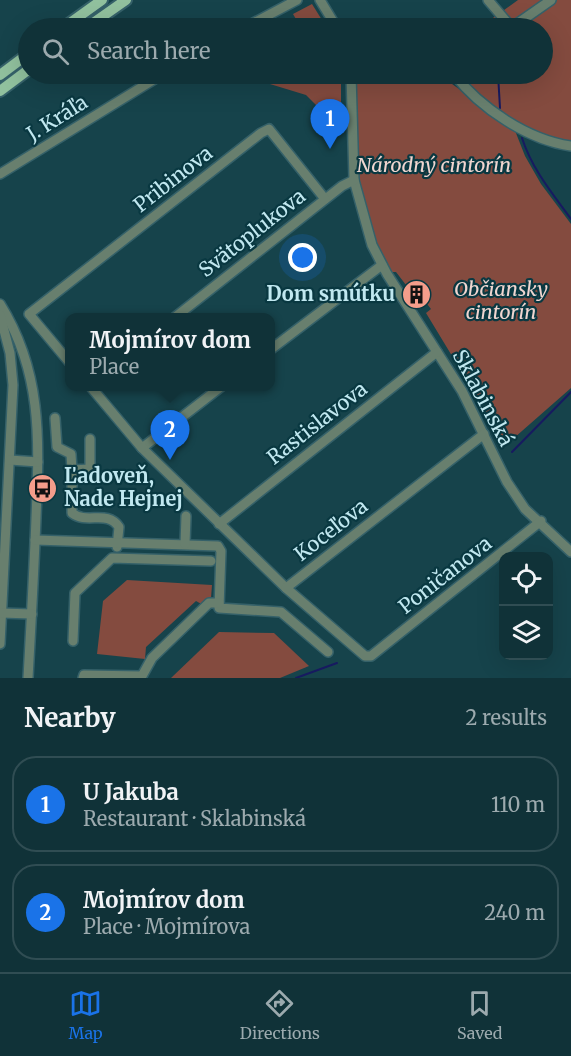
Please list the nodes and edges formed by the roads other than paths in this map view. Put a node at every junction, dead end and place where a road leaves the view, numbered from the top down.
1 (102, 0) edge
2 (126, 0) edge
3 (297, 0) edge
4 (320, 0) edge
5 (488, 0) edge
6 (551, 0) edge
7 (77, 18) edge
8 (100, 18) edge
9 (263, 18) edge
10 (331, 18) edge
11 (503, 18) edge
12 (526, 18) edge
13 (18, 62) edge
14 (0, 75) edge
15 (18, 78) edge
16 (147, 84) edge
17 (351, 84) edge
18 (464, 84) edge
19 (0, 91) edge
20 (571, 146) edge
21 (0, 174) edge
22 (354, 180) junction
23 (325, 199) junction
24 (382, 265) junction
25 (0, 304) edge
26 (180, 313) edge
27 (0, 315) edge
28 (275, 346) edge
29 (437, 351) junction
30 (65, 358) edge
31 (93, 391) edge
32 (217, 391) edge
33 (55, 418) dead end
34 (484, 434) junction
35 (90, 439) dead end
36 (142, 448) junction
37 (10, 460) junction
38 (38, 462) junction
39 (72, 470) junction
40 (186, 516) dead end
41 (3, 520) edge
42 (541, 521) junction
43 (219, 524) junction
44 (35, 540) junction
45 (118, 544) junction
46 (185, 544) junction
47 (571, 552) edge
48 (112, 558) junction
49 (211, 561) dead end
50 (286, 588) junction
51 (219, 605) junction
52 (1, 613) edge
53 (32, 614) junction
54 (73, 641) dead end
55 (0, 644) edge
56 (328, 652) dead end
57 (370, 656) joint
58 (28, 678) edge
59 (83, 678) edge

1 - 7 main road
2 - 8 main road
3 - 9 street
4 - 10 street
5 - 11 street
6 - 12 street
13 - 14 main road
15 - 19 main road
16 - 21 street, J. Kráľa
17 - 22 street, Sklabinská
18 - 20 street
22 - 23 street, Svätoplukova
22 - 24 street, Sklabinská
23 - 26 street, Svätoplukova
23 - 30 street, Pribinova
24 - 28 street
24 - 29 street, Sklabinská
25 - 38 street
27 - 37 street
29 - 34 street, Sklabinská
29 - 43 street, Rastislavova
31 - 36 street
32 - 36 street
33 - 39 street
34 - 42 street, Sklabinská
34 - 50 street, Koceľova
35 - 39 street
36 - 43 street
37 - 38 street
37 - 41 street
38 - 44 street
39 - 45 street
40 - 46 street
41 - 52 street
42 - 47 street, Sklabinská
42 - 57 street, Poničanova
43 - 50 street
44 - 45 street
44 - 53 street
45 - 46 street
45 - 48 street
46 - 51 street
48 - 49 street
48 - 54 street
50 - 57 street, Koceľova
51 - 56 street
51 - 59 street
52 - 53 street
52 - 55 street
53 - 58 street

